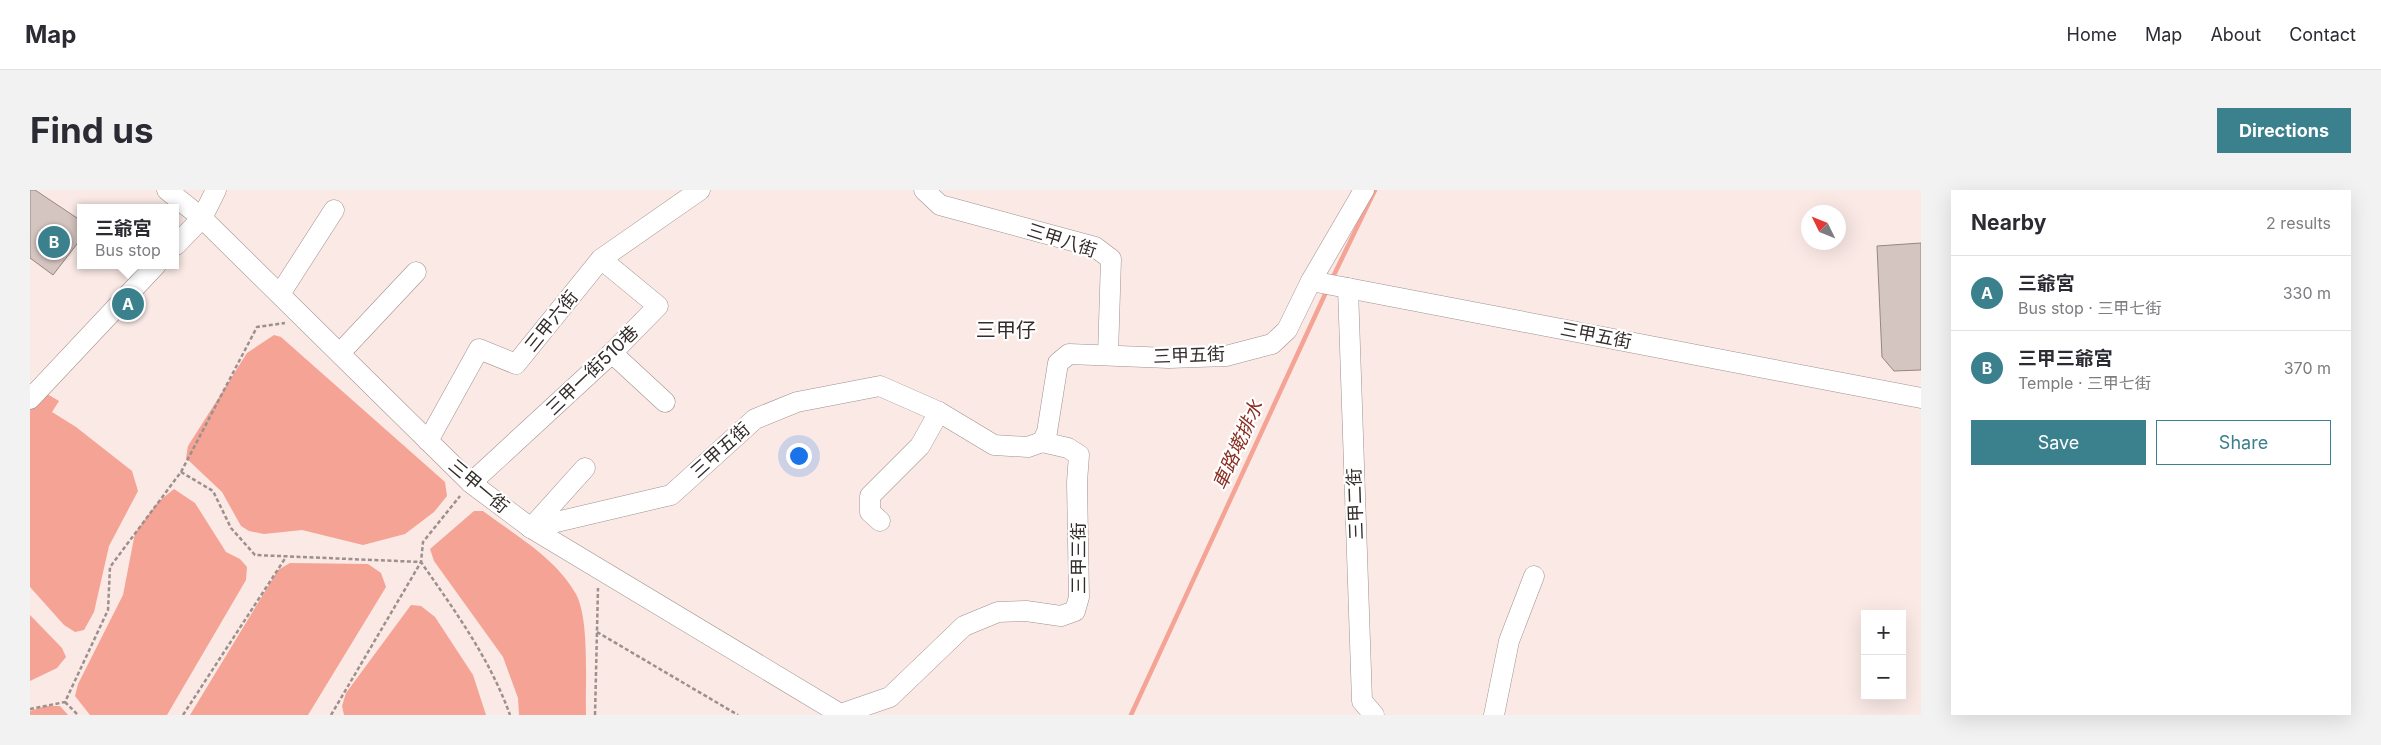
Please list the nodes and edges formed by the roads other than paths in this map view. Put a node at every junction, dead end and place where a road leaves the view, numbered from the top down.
1 (167, 190) edge
2 (216, 190) edge
3 (700, 190) edge
4 (924, 190) edge
5 (1364, 190) edge
6 (943, 197) edge
7 (334, 210) dead end
8 (202, 218) junction
9 (179, 242) edge
10 (601, 259) junction
11 (152, 269) edge
12 (416, 272) dead end
13 (1311, 281) junction
14 (1348, 288) junction
15 (280, 294) junction
16 (340, 353) junction
17 (612, 353) junction
18 (1108, 355) junction
19 (30, 398) edge
20 (1921, 398) edge
21 (665, 402) dead end
22 (939, 412) junction
23 (428, 441) junction
24 (1042, 442) junction
25 (585, 468) dead end
26 (471, 483) junction
27 (880, 521) dead end
28 (531, 528) junction
29 (1534, 576) dead end
30 (841, 715) edge
31 (1374, 715) edge
32 (1494, 715) edge

1 - 8 street, 三甲一街
2 - 8 street
3 - 10 street, 三甲六街
4 - 6 street, 三甲八街
5 - 13 street
6 - 18 street, 三甲八街
7 - 15 street
8 - 9 street
8 - 15 street, 三甲一街
10 - 17 street, 三甲一街510巷
10 - 23 street, 三甲六街
11 - 19 street
12 - 16 street
13 - 14 street, 三甲五街
13 - 18 street, 三甲五街
14 - 20 street, 三甲五街
14 - 31 street, 三甲二街
15 - 16 street, 三甲一街
16 - 23 street, 三甲一街
17 - 21 street
17 - 26 street, 三甲一街510巷
18 - 24 street, 三甲五街
22 - 24 street, 三甲五街
22 - 27 street
22 - 28 street, 三甲五街
23 - 26 street, 三甲一街
24 - 30 street, 三甲三街
25 - 28 street
26 - 28 street, 三甲一街
28 - 30 street, 三甲一街
29 - 32 street

